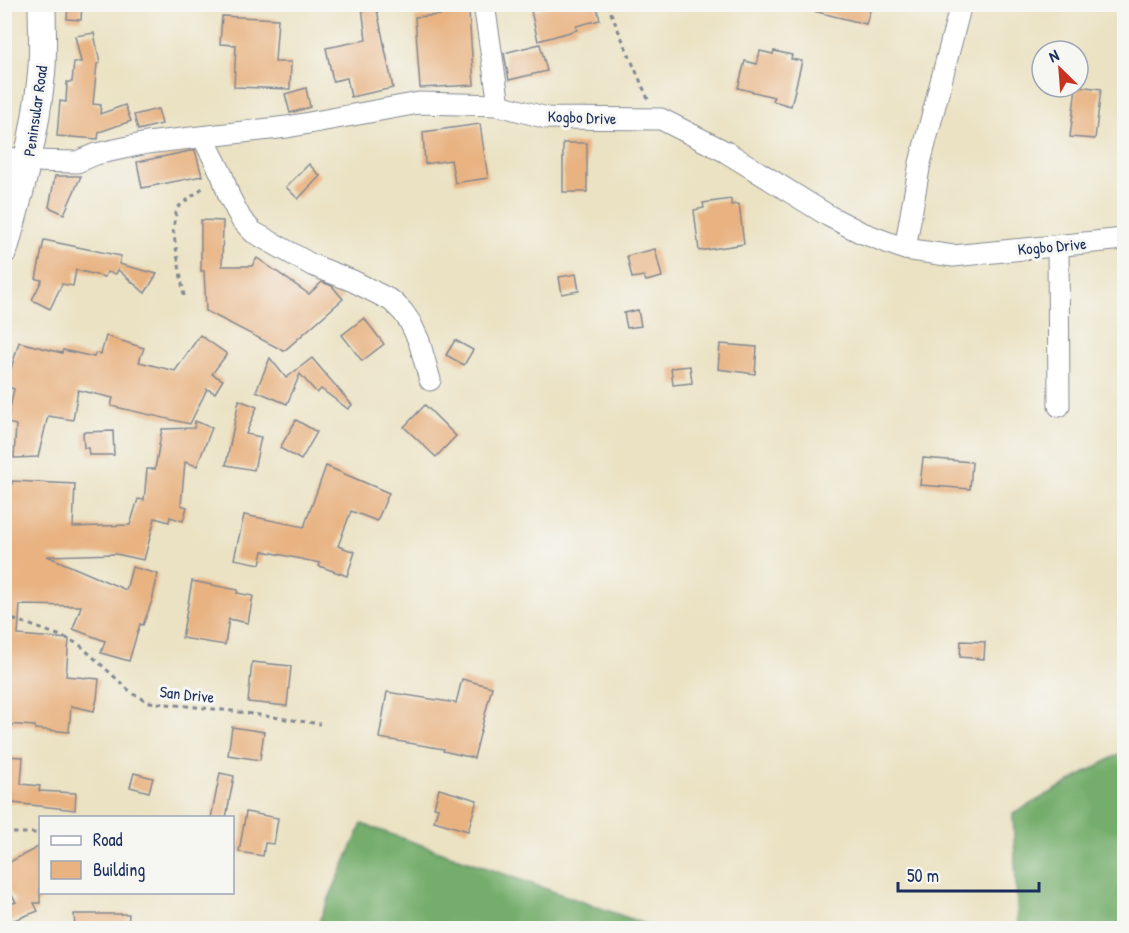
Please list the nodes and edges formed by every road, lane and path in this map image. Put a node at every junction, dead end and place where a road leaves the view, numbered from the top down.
1 (25, 4) edge
2 (42, 4) edge
3 (484, 4) edge
4 (607, 4) edge
5 (961, 4) edge
6 (498, 105) junction
7 (661, 119) junction
8 (203, 137) junction
9 (15, 159) edge
10 (222, 175) junction
11 (4, 189) edge
12 (1125, 239) edge
13 (1059, 246) junction
14 (905, 249) junction
15 (4, 250) edge
16 (184, 296) dead end
17 (430, 380) dead end
18 (1059, 406) dead end
19 (4, 617) edge
20 (320, 724) dead end
21 (4, 833) edge
22 (39, 833) edge

1 - 9 main road, Peninsular Road
2 - 9 main road, Peninsular Road
3 - 6 street
4 - 7 path
5 - 14 street
6 - 7 street, Kogbo Drive
6 - 8 street, Kogbo Drive
7 - 14 street, Kogbo Drive
8 - 9 street, Kogbo Drive
8 - 10 street
9 - 11 main road, Peninsular Road
9 - 15 main road, Peninsular Road
10 - 16 path
10 - 17 street
12 - 13 street, Kogbo Drive
13 - 14 street, Kogbo Drive
13 - 18 street
19 - 20 path, San Drive
21 - 22 path

